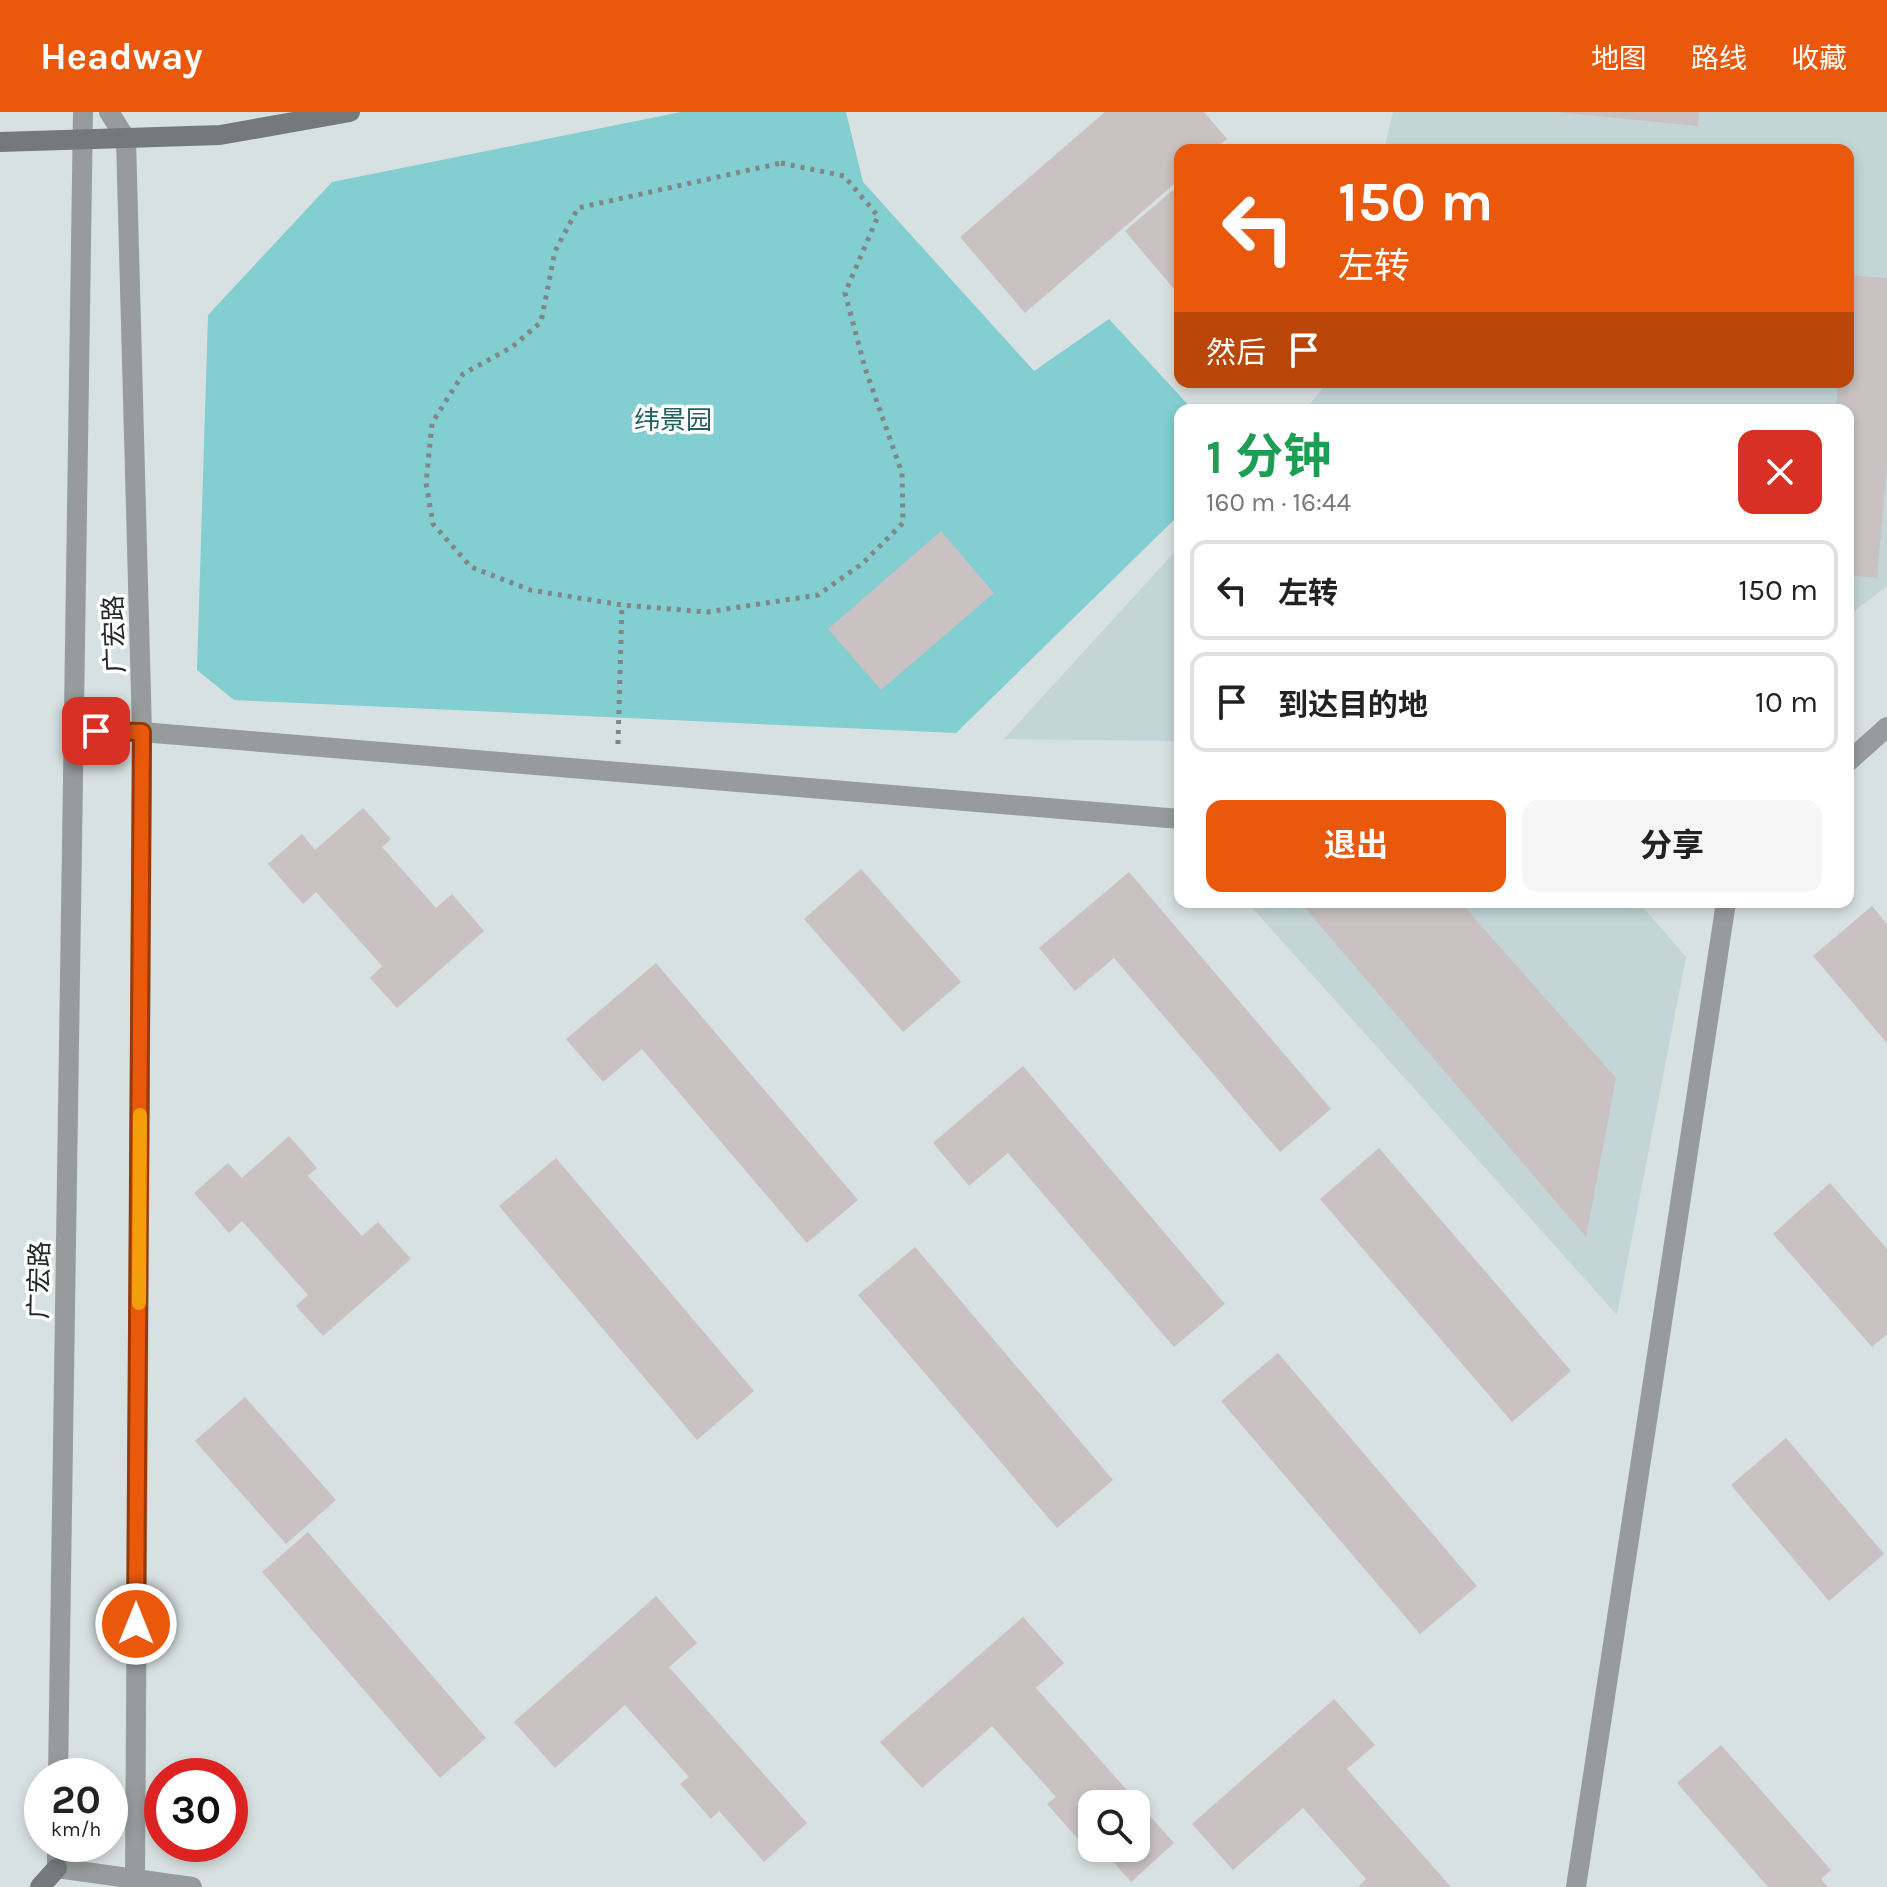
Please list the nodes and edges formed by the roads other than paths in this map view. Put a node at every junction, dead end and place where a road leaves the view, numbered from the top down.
1 (83, 112) edge
2 (109, 112) edge
3 (350, 112) edge
4 (126, 139) junction
5 (82, 140) junction
6 (0, 142) edge
7 (1887, 727) edge
8 (73, 731) junction
9 (142, 732) junction
10 (1854, 757) edge
11 (1174, 818) edge
12 (1725, 908) edge
13 (58, 1758) edge
14 (57, 1862) edge
15 (57, 1868) junction
16 (135, 1879) junction
17 (40, 1887) edge
18 (192, 1887) edge
19 (1576, 1887) edge

1 - 5 street, 广宏路
2 - 4 street
3 - 4 street
4 - 5 street
4 - 9 street, 广宏路
5 - 6 street
5 - 8 street, 广宏路
7 - 10 street
8 - 9 street
8 - 13 street, 广宏路
9 - 11 street
9 - 16 street, 广宏路
12 - 19 street
14 - 15 street
15 - 16 street
15 - 17 street
16 - 18 street

